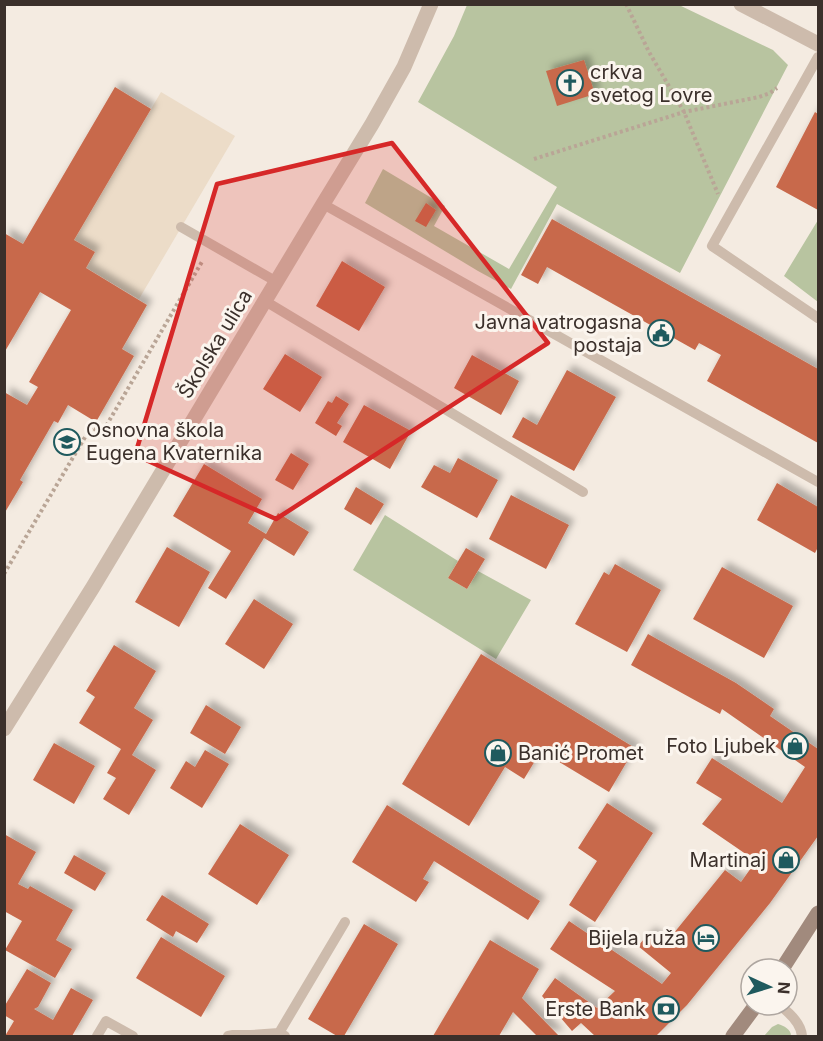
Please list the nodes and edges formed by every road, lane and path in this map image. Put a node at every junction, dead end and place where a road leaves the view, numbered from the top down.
1 (431, 4) edge
2 (626, 4) edge
3 (741, 4) edge
4 (819, 44) edge
5 (819, 57) edge
6 (780, 85) dead end
7 (684, 112) junction
8 (534, 159) dead end
9 (323, 204) junction
10 (728, 217) junction
11 (181, 226) dead end
12 (212, 244) junction
13 (277, 282) junction
14 (265, 301) junction
15 (819, 318) edge
16 (819, 482) edge
17 (583, 492) dead end
18 (4, 574) edge
19 (4, 729) edge
20 (819, 913) edge
21 (345, 922) dead end
22 (790, 957) edge
23 (747, 1017) edge
24 (793, 1017) edge
25 (282, 1035) edge
26 (97, 1036) edge
27 (134, 1036) edge
28 (228, 1036) edge
29 (732, 1036) edge
30 (802, 1036) edge

1 - 9 street, Školska ulica
2 - 7 path
3 - 4 street
5 - 10 lane
6 - 7 path
7 - 8 path
7 - 10 path
9 - 13 street, Školska ulica
9 - 16 lane
10 - 15 lane
11 - 12 lane
12 - 13 lane
12 - 18 path
13 - 14 street, Školska ulica
14 - 17 lane
14 - 19 street, Školska ulica
20 - 22 main road
21 - 25 lane
23 - 29 main road
24 - 30 lane
25 - 28 lane
26 - 27 lane

